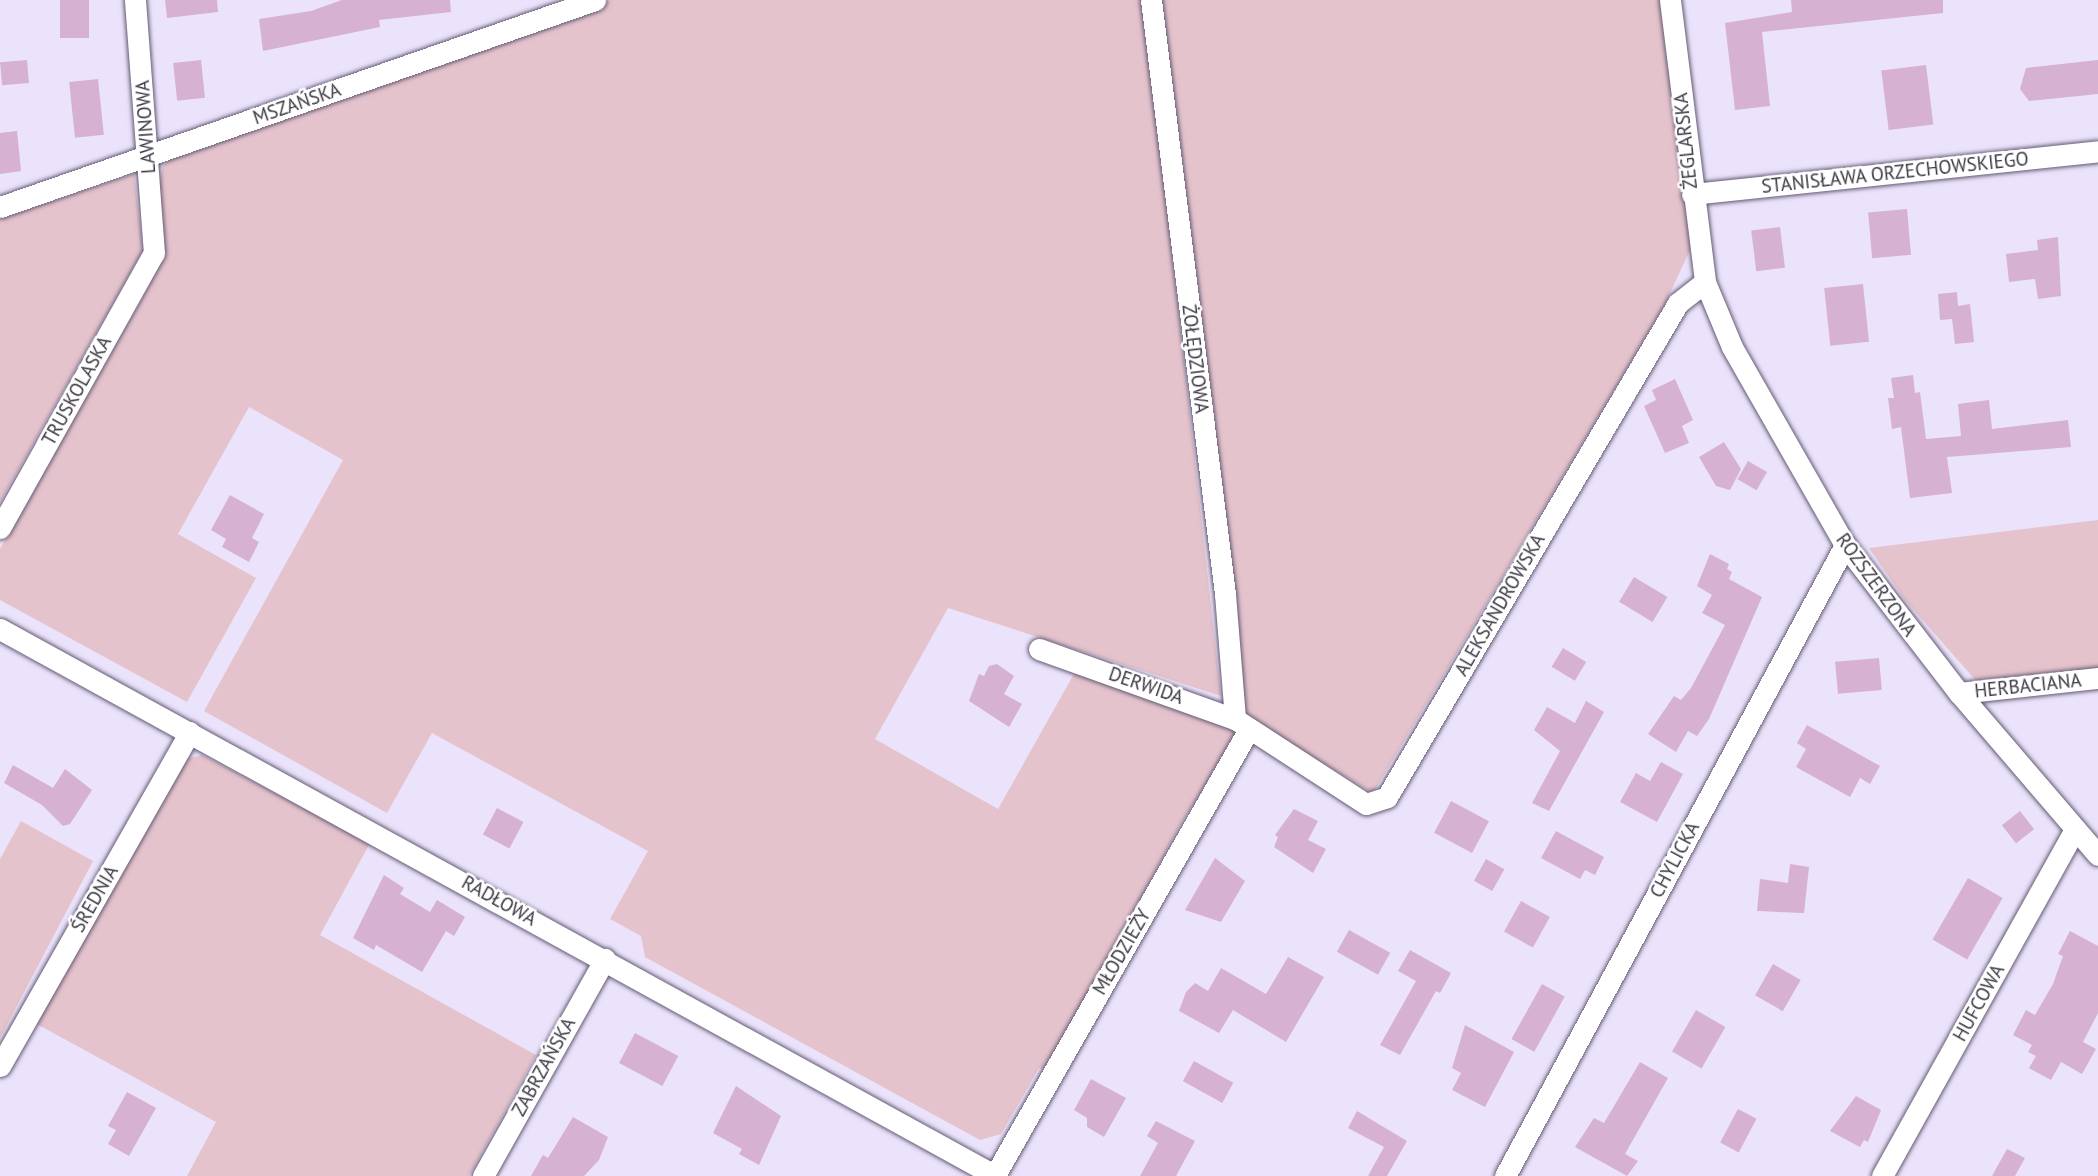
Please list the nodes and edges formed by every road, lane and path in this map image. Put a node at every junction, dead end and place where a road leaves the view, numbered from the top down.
1 (135, 0) edge
2 (594, 0) edge
3 (1151, 0) edge
4 (1671, 0) edge
5 (2098, 152) edge
6 (149, 153) junction
7 (1692, 194) junction
8 (0, 207) edge
9 (153, 253) joint
10 (1705, 282) junction
11 (0, 528) edge
12 (1844, 545) junction
13 (0, 629) edge
14 (1039, 649) dead end
15 (2098, 678) edge
16 (1959, 694) junction
17 (1242, 724) junction
18 (190, 732) junction
19 (2075, 829) junction
20 (2098, 855) edge
21 (605, 959) junction
22 (0, 1066) edge
23 (483, 1176) edge
24 (996, 1176) edge
25 (1504, 1176) edge
26 (1882, 1176) edge

1 - 6 street, LAWINOWA
2 - 6 street, MSZAŃSKA
3 - 17 street, ŻOŁĘDZIOWA
4 - 7 street, ŻEGLARSKA
5 - 7 street, STANISŁAWA ORZECHOWSKIEGO
6 - 8 street, MSZAŃSKA
6 - 9 street, LAWINOWA
7 - 10 street, ŻEGLARSKA
9 - 11 street, TRUSKOLASKA
10 - 12 street, ROZSZERZONA
10 - 17 street, ALEKSANDROWSKA
12 - 16 street, ROZSZERZONA
12 - 25 street, CHYLICKA
13 - 18 street, RADŁOWA
14 - 17 street, DERWIDA
15 - 16 street, HERBACIANA
16 - 19 street, ROZSZERZONA
17 - 24 street, MŁODZIEŻY
18 - 21 street, RADŁOWA
18 - 22 street, ŚREDNIA
19 - 20 street, ROZSZERZONA
19 - 26 street, HUFCOWA
21 - 23 street, ZABRZAŃSKA
21 - 24 street, RADŁOWA

